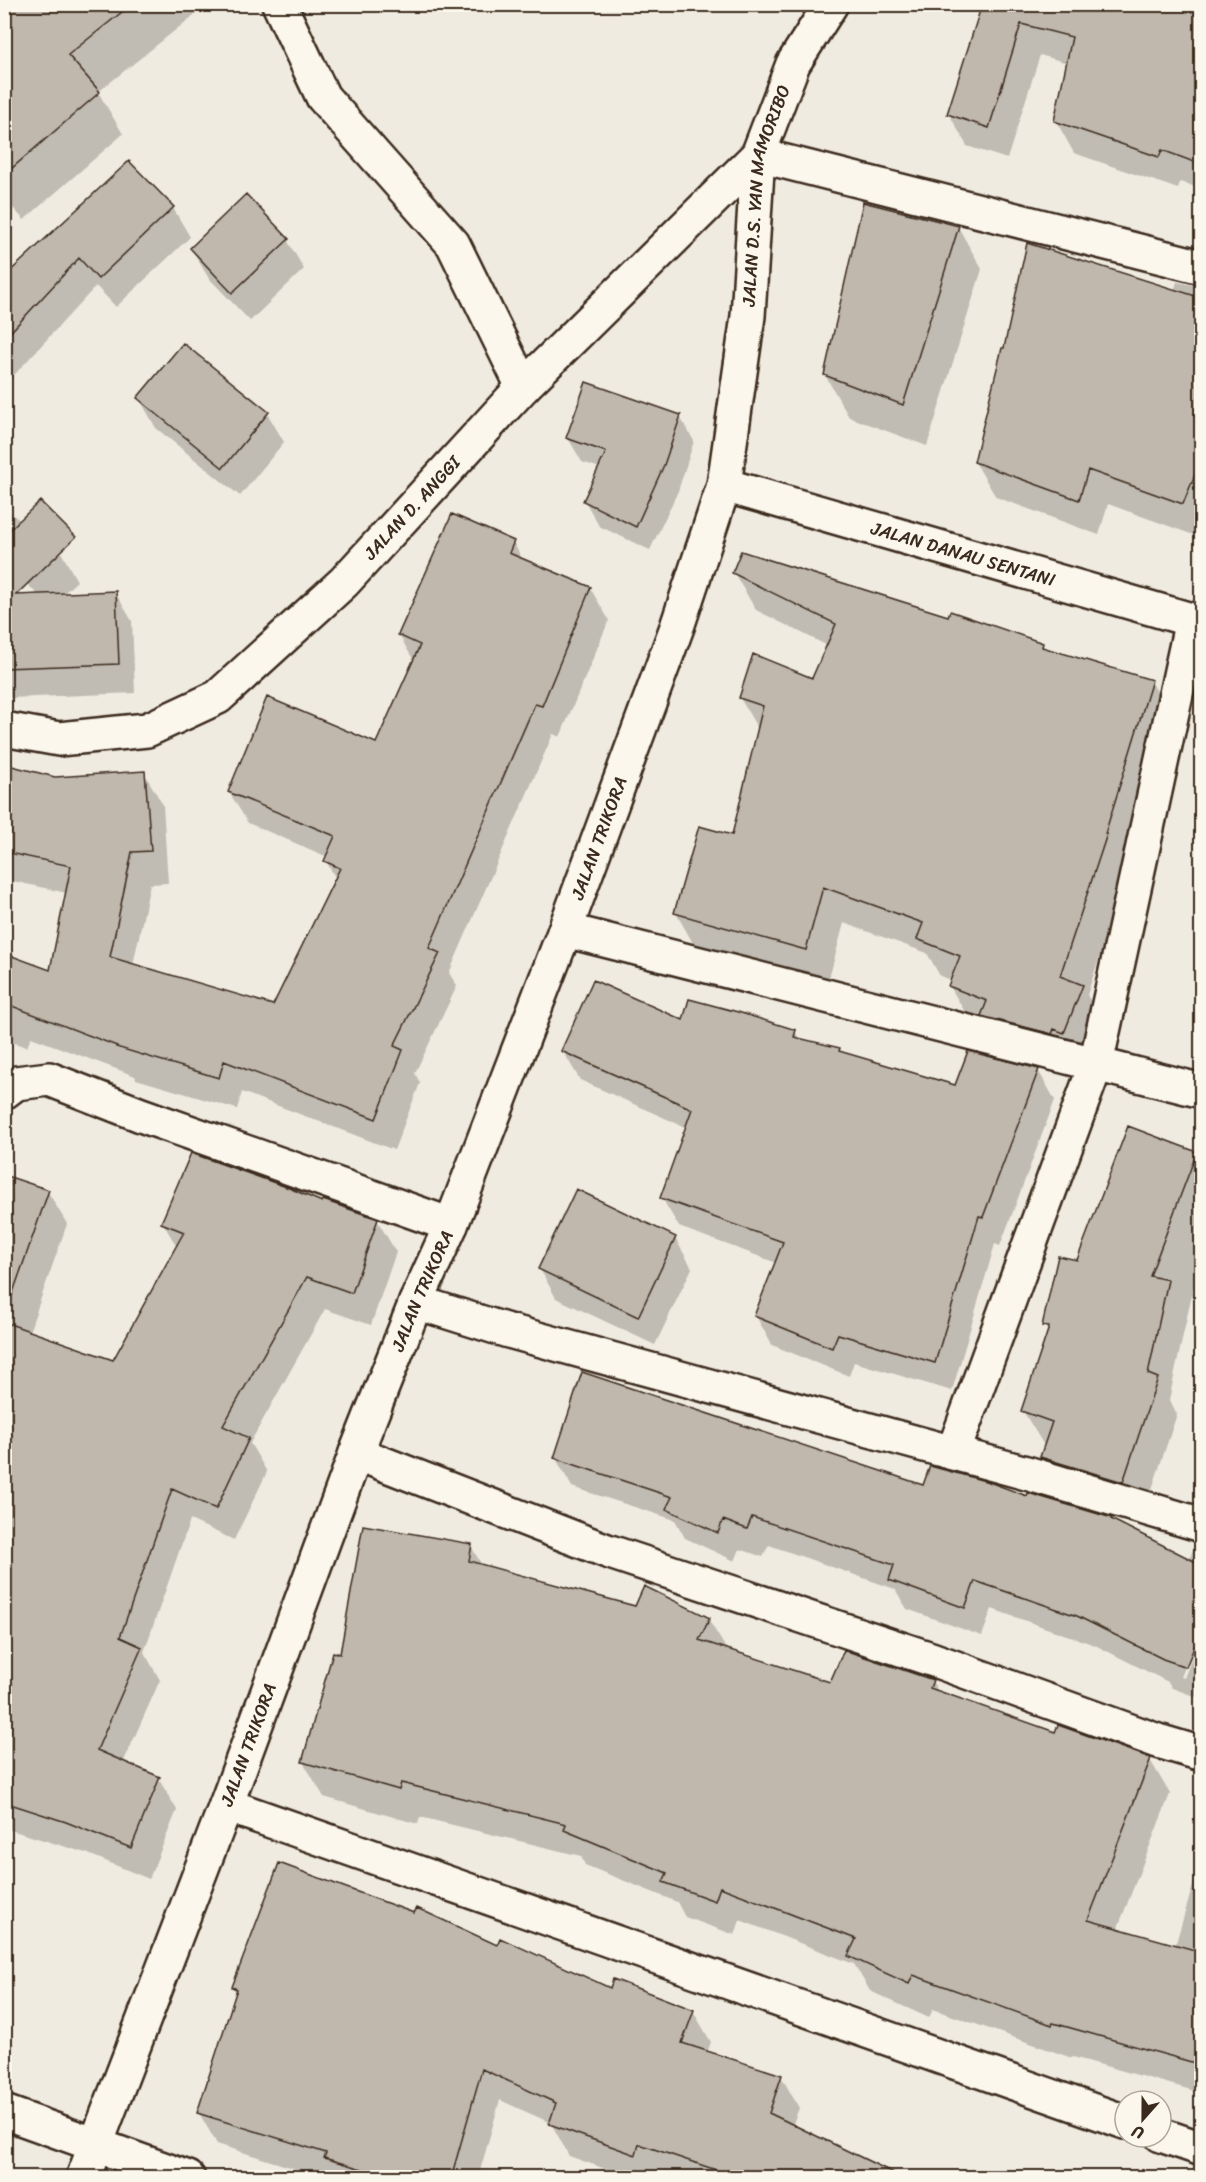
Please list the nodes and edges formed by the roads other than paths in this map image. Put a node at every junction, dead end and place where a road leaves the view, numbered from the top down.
1 (279, 4) edge
2 (831, 4) edge
3 (758, 155) junction
4 (1202, 267) edge
5 (523, 387) junction
6 (737, 398) joint
7 (724, 485) junction
8 (1197, 622) edge
9 (4, 729) edge
10 (565, 930) junction
11 (1096, 1064) junction
12 (1202, 1090) edge
13 (4, 1092) edge
14 (451, 1225) junction
15 (416, 1302) junction
16 (356, 1453) junction
17 (953, 1453) junction
18 (1202, 1525) edge
19 (1202, 1754) edge
20 (226, 1805) junction
21 (4, 2112) edge
22 (1113, 2118) edge
23 (1173, 2139) edge
24 (96, 2144) junction
25 (1202, 2149) edge
26 (83, 2178) edge
27 (188, 2178) edge

1 - 5 street
2 - 3 street, JALAN D.S. YAN MAMORIBO
3 - 4 street
3 - 5 street, JALAN D. ANGGI
3 - 6 street, JALAN D.S. YAN MAMORIBO
5 - 9 street, JALAN D. ANGGI
6 - 7 street, JALAN TRIKORA
7 - 8 street, JALAN DANAU SENTANI
7 - 10 street, JALAN TRIKORA
8 - 11 street
10 - 11 street
10 - 14 street, JALAN TRIKORA
11 - 12 street
11 - 17 street
13 - 14 street
14 - 15 street, JALAN TRIKORA
15 - 16 street, JALAN TRIKORA
15 - 17 street
16 - 19 street
16 - 20 street, JALAN TRIKORA
17 - 18 street
20 - 22 street
20 - 24 street, JALAN TRIKORA
21 - 24 street
23 - 25 street
24 - 26 street, JALAN TRIKORA
24 - 27 street

